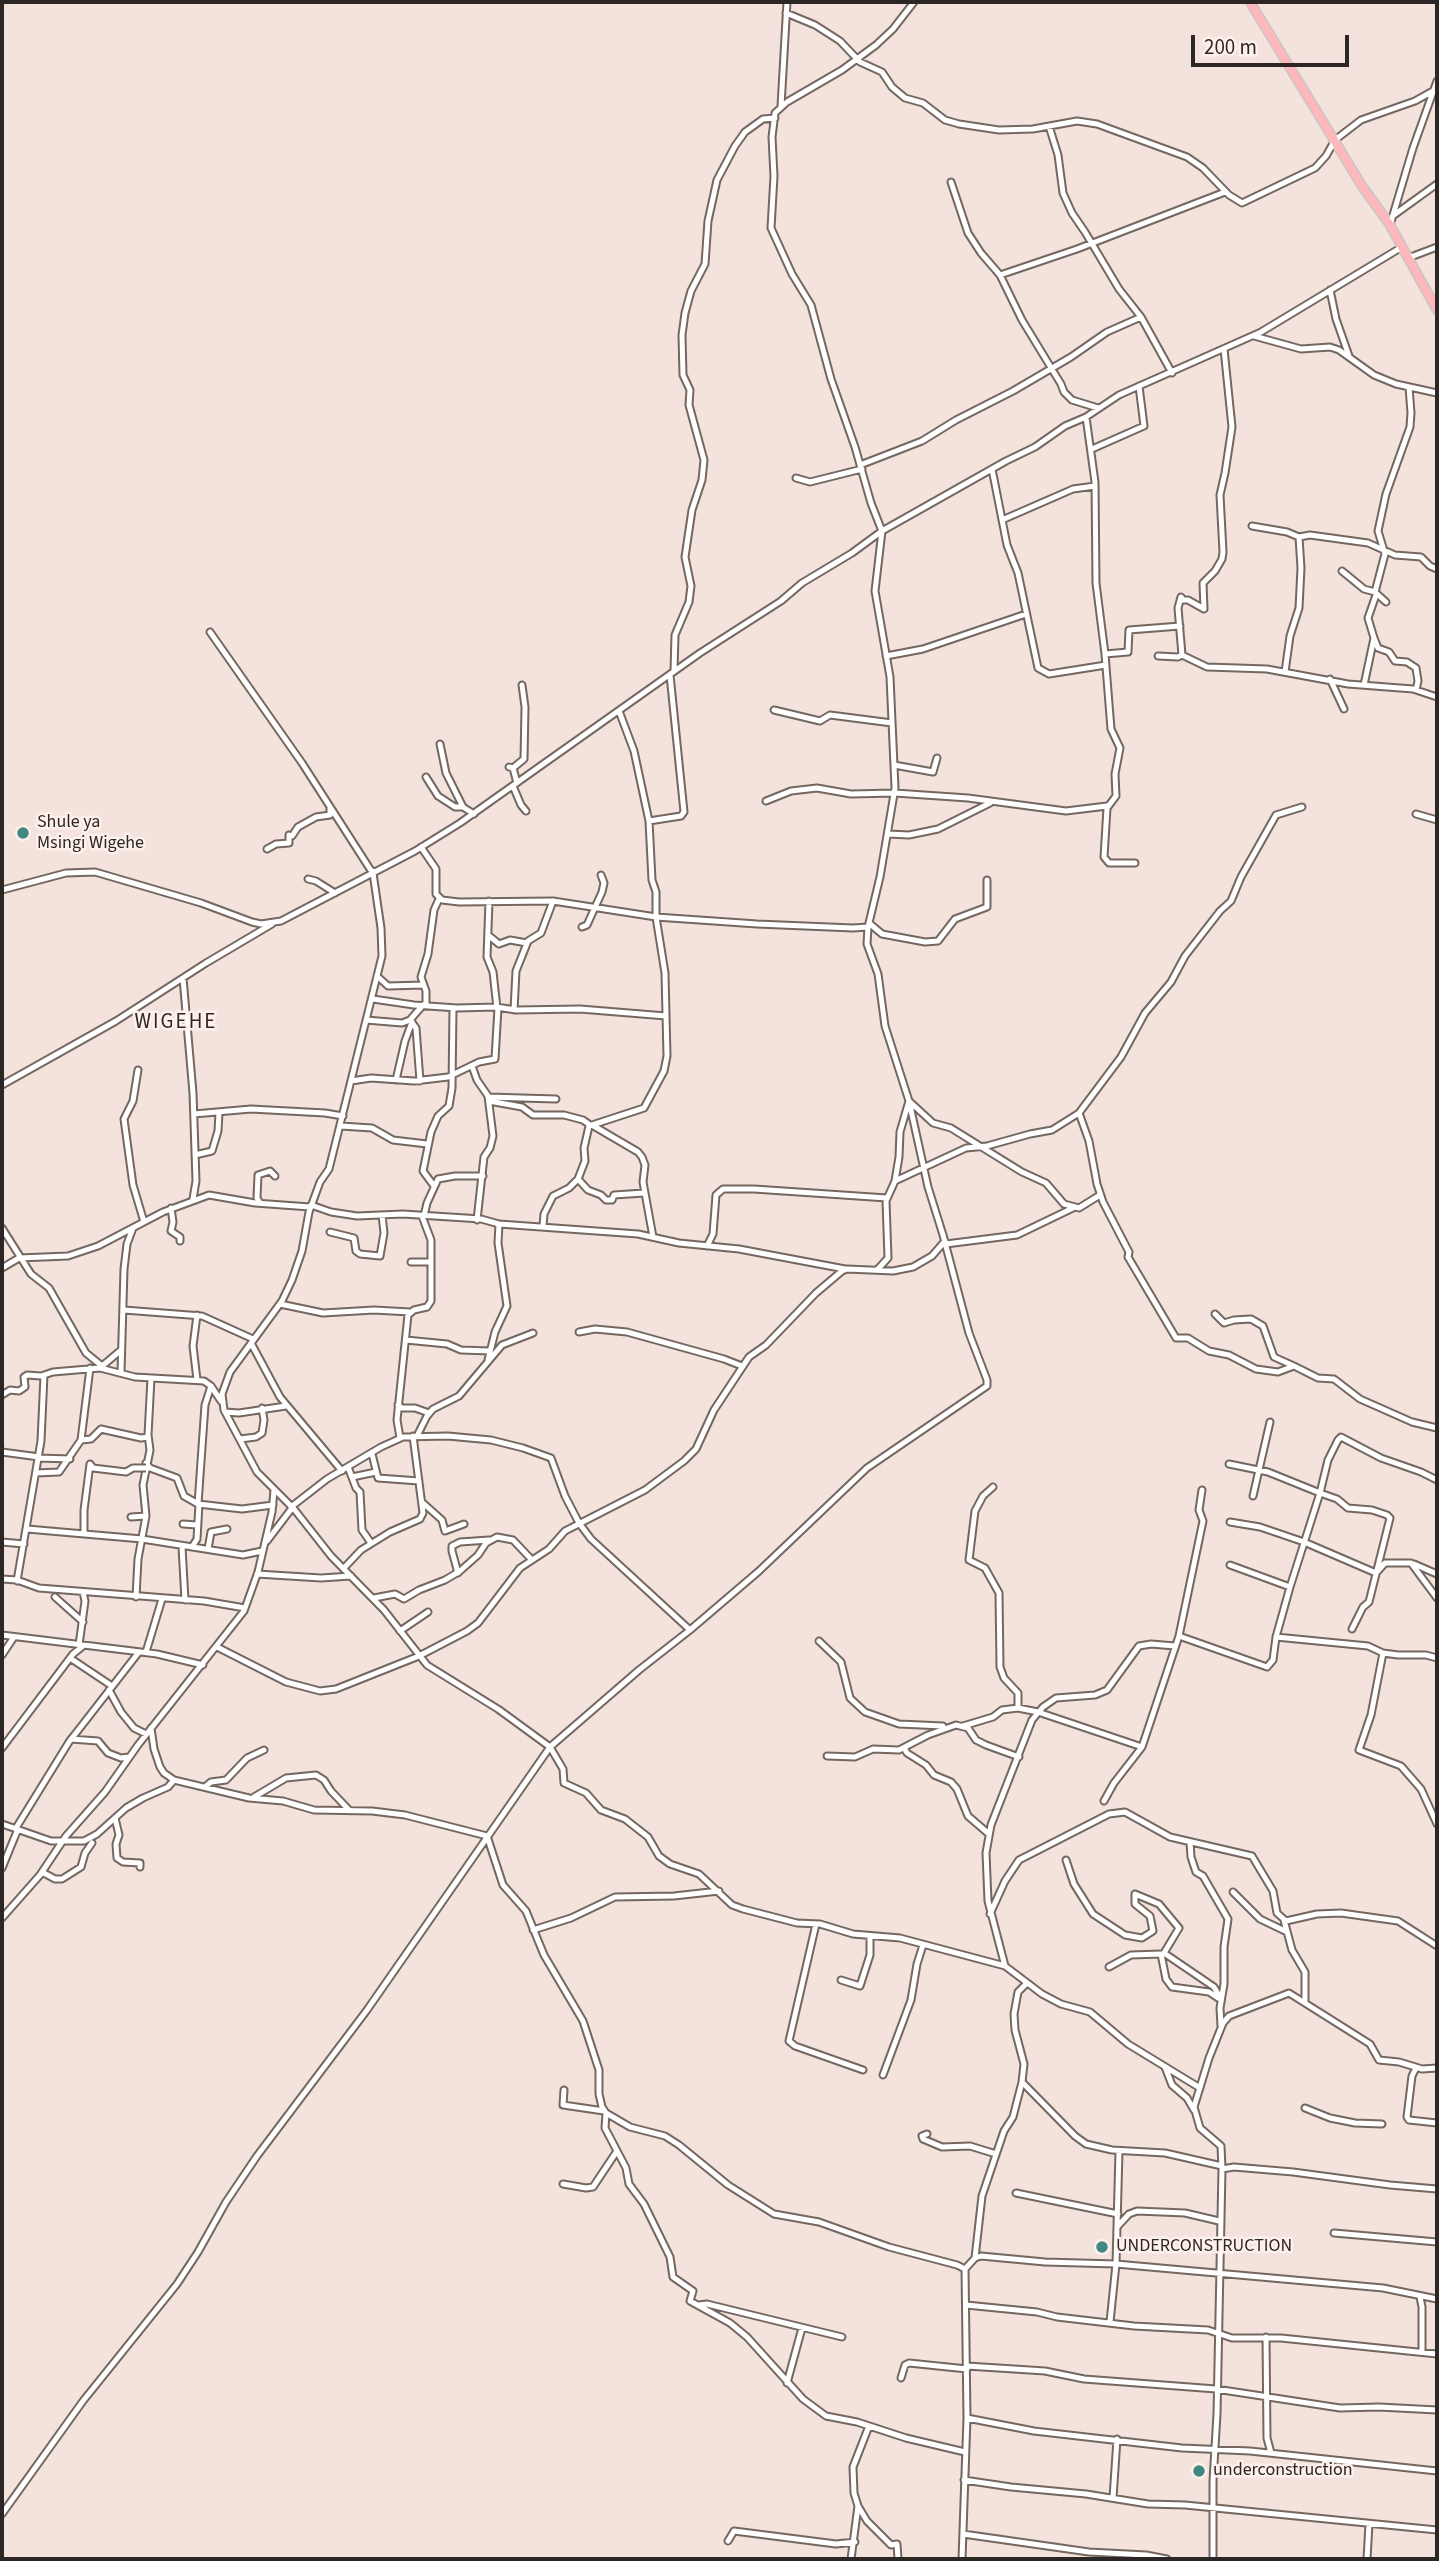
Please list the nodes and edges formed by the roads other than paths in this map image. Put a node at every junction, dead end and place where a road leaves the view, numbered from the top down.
1 (787, 2) edge
2 (914, 2) edge
3 (1250, 2) edge
4 (786, 13) junction
5 (856, 59) junction
6 (1437, 81) edge
7 (1433, 91) junction
8 (781, 106) junction
9 (775, 118) junction
10 (1049, 126) junction
11 (1335, 140) junction
12 (951, 182) dead end
13 (1437, 184) edge
14 (1225, 192) junction
15 (1394, 215) junction
16 (1390, 225) junction
17 (1091, 244) junction
18 (1402, 247) junction
19 (1437, 247) edge
20 (1408, 258) junction
21 (1000, 275) junction
22 (1330, 290) junction
23 (1437, 310) edge
24 (1140, 317) junction
25 (1253, 336) junction
26 (1224, 349) junction
27 (1350, 359) junction
28 (1050, 368) junction
29 (1172, 373) junction
30 (1139, 386) junction
31 (1409, 387) junction
32 (1437, 393) edge
33 (1098, 408) junction
34 (1086, 417) junction
35 (1092, 449) junction
36 (861, 467) junction
37 (992, 469) junction
38 (796, 478) dead end
39 (1095, 486) junction
40 (1002, 520) junction
41 (1252, 526) dead end
42 (882, 531) junction
43 (1299, 537) junction
44 (1385, 549) junction
45 (1437, 569) edge
46 (1342, 571) dead end
47 (1375, 593) junction
48 (1386, 602) dead end
49 (1026, 614) junction
50 (1180, 626) junction
51 (210, 632) dead end
52 (1374, 638) junction
53 (1105, 654) junction
54 (1182, 655) junction
55 (886, 656) junction
56 (1158, 656) dead end
57 (1106, 665) junction
58 (1286, 672) junction
59 (672, 673) junction
60 (1330, 679) junction
61 (522, 685) dead end
62 (1364, 685) junction
63 (1416, 690) junction
64 (1437, 697) edge
65 (1344, 709) dead end
66 (774, 710) dead end
67 (620, 711) junction
68 (892, 723) junction
69 (440, 744) dead end
70 (937, 758) dead end
71 (894, 765) junction
72 (426, 777) dead end
73 (515, 784) junction
74 (895, 793) junction
75 (766, 802) dead end
76 (990, 803) junction
77 (1107, 806) junction
78 (330, 807) junction
79 (463, 807) junction
80 (1302, 807) dead end
81 (526, 811) dead end
82 (474, 814) junction
83 (1416, 814) dead end
84 (1437, 820) edge
85 (649, 821) junction
86 (888, 834) junction
87 (421, 847) junction
88 (267, 849) dead end
89 (1135, 863) dead end
90 (373, 873) junction
91 (601, 875) dead end
92 (308, 879) dead end
93 (987, 880) dead end
94 (2, 890) edge
95 (335, 893) junction
96 (439, 899) junction
97 (489, 901) junction
98 (553, 901) junction
99 (594, 909) junction
100 (656, 917) junction
101 (273, 923) junction
102 (868, 925) junction
103 (582, 927) dead end
104 (488, 935) junction
105 (527, 943) junction
106 (377, 976) junction
107 (183, 978) junction
108 (423, 985) junction
109 (373, 999) junction
110 (425, 1005) junction
111 (453, 1007) junction
112 (497, 1008) junction
113 (514, 1010) junction
114 (666, 1016) junction
115 (366, 1020) junction
116 (411, 1021) junction
117 (472, 1066) junction
118 (138, 1070) dead end
119 (454, 1074) junction
120 (396, 1080) junction
121 (351, 1081) junction
122 (420, 1081) junction
123 (2, 1085) edge
124 (489, 1099) junction
125 (556, 1099) dead end
126 (909, 1101) junction
127 (219, 1113) junction
128 (1079, 1113) junction
129 (194, 1114) junction
130 (344, 1116) junction
131 (591, 1125) junction
132 (341, 1126) junction
133 (427, 1144) junction
134 (980, 1146) junction
135 (195, 1156) junction
136 (923, 1168) junction
137 (275, 1175) dead end
138 (483, 1176) junction
139 (578, 1179) junction
140 (895, 1181) junction
141 (434, 1186) junction
142 (644, 1193) junction
143 (1100, 1195) junction
144 (887, 1198) junction
145 (193, 1199) junction
146 (260, 1203) junction
147 (311, 1206) junction
148 (171, 1208) junction
149 (1073, 1208) junction
150 (382, 1215) junction
151 (424, 1216) junction
152 (477, 1220) junction
153 (144, 1222) junction
154 (499, 1224) junction
155 (543, 1226) junction
156 (2, 1228) edge
157 (133, 1228) junction
158 (330, 1232) dead end
159 (653, 1237) junction
160 (180, 1241) dead end
161 (945, 1243) junction
162 (707, 1246) junction
163 (19, 1258) junction
164 (411, 1262) dead end
165 (429, 1262) junction
166 (2, 1268) edge
167 (845, 1269) junction
168 (878, 1269) junction
169 (280, 1304) junction
170 (124, 1310) junction
171 (410, 1312) junction
172 (1215, 1314) dead end
173 (197, 1315) junction
174 (579, 1332) dead end
175 (533, 1334) dead end
176 (406, 1340) junction
177 (252, 1341) junction
178 (120, 1351) junction
179 (490, 1351) junction
180 (488, 1361) junction
181 (742, 1366) junction
182 (1294, 1366) junction
183 (101, 1367) junction
184 (90, 1368) junction
185 (121, 1372) junction
186 (44, 1375) junction
187 (151, 1378) junction
188 (197, 1380) junction
189 (211, 1386) junction
190 (2, 1395) edge
191 (222, 1402) junction
192 (398, 1405) junction
193 (286, 1406) junction
194 (262, 1408) junction
195 (225, 1412) junction
196 (429, 1413) junction
197 (1270, 1422) dead end
198 (1437, 1428) edge
199 (415, 1436) junction
200 (400, 1438) junction
201 (146, 1439) junction
202 (240, 1439) junction
203 (81, 1440) junction
204 (2, 1452) edge
205 (372, 1454) junction
206 (38, 1457) junction
207 (70, 1459) junction
208 (1229, 1464) dead end
209 (144, 1466) junction
210 (345, 1469) junction
211 (1258, 1471) junction
212 (36, 1472) junction
213 (376, 1472) junction
214 (352, 1477) junction
215 (1437, 1480) edge
216 (419, 1482) junction
217 (992, 1487) dead end
218 (274, 1490) junction
219 (1202, 1490) dead end
220 (1320, 1493) junction
221 (1253, 1496) dead end
222 (423, 1503) junction
223 (198, 1504) junction
224 (273, 1505) junction
225 (292, 1507) junction
226 (146, 1516) junction
227 (131, 1517) dead end
228 (1230, 1522) dead end
229 (183, 1524) dead end
230 (464, 1524) dead end
231 (579, 1524) junction
232 (198, 1525) junction
233 (27, 1529) junction
234 (227, 1529) dead end
235 (84, 1534) junction
236 (142, 1539) junction
237 (490, 1540) junction
238 (2, 1542) edge
239 (1304, 1542) junction
240 (371, 1543) junction
241 (24, 1544) junction
242 (183, 1547) junction
243 (192, 1548) junction
244 (263, 1548) junction
245 (208, 1549) junction
246 (249, 1555) junction
247 (531, 1559) junction
248 (259, 1563) junction
249 (1411, 1563) junction
250 (1230, 1565) dead end
251 (344, 1568) junction
252 (458, 1573) junction
253 (1376, 1573) junction
254 (257, 1574) junction
255 (1437, 1574) edge
256 (351, 1576) junction
257 (2, 1579) edge
258 (18, 1581) junction
259 (1290, 1587) junction
260 (83, 1592) junction
261 (55, 1597) dead end
262 (136, 1597) junction
263 (373, 1598) junction
264 (1437, 1598) edge
265 (162, 1599) junction
266 (185, 1600) junction
267 (245, 1608) junction
268 (428, 1612) dead end
269 (83, 1622) junction
270 (1352, 1629) dead end
271 (690, 1630) junction
272 (400, 1631) junction
273 (2, 1635) edge
274 (1178, 1636) junction
275 (14, 1637) junction
276 (1276, 1637) junction
277 (819, 1642) dead end
278 (81, 1645) junction
279 (1175, 1646) junction
280 (217, 1647) junction
281 (142, 1652) junction
282 (1383, 1653) junction
283 (2, 1655) edge
284 (419, 1656) junction
285 (70, 1658) junction
286 (1437, 1658) edge
287 (202, 1665) junction
288 (110, 1688) junction
289 (1018, 1709) junction
290 (1038, 1712) junction
291 (950, 1726) junction
292 (963, 1726) junction
293 (151, 1728) junction
294 (146, 1734) junction
295 (71, 1740) junction
296 (550, 1747) junction
297 (1142, 1747) junction
298 (2, 1748) edge
299 (904, 1748) junction
300 (264, 1750) dead end
301 (827, 1756) dead end
302 (130, 1757) junction
303 (1019, 1757) junction
304 (174, 1780) junction
305 (205, 1787) junction
306 (251, 1799) junction
307 (1104, 1801) dead end
308 (350, 1811) junction
309 (115, 1818) junction
310 (2, 1824) edge
311 (1437, 1824) edge
312 (17, 1829) junction
313 (989, 1834) junction
314 (487, 1836) junction
315 (1190, 1842) junction
316 (62, 1843) junction
317 (92, 1843) dead end
318 (1066, 1860) dead end
319 (140, 1867) dead end
320 (2, 1868) edge
321 (42, 1872) junction
322 (719, 1891) junction
323 (1233, 1892) dead end
324 (990, 1914) junction
325 (2, 1918) edge
326 (1284, 1920) junction
327 (816, 1924) junction
328 (533, 1930) junction
329 (1286, 1931) junction
330 (870, 1936) junction
331 (923, 1945) junction
332 (1437, 1946) edge
333 (1005, 1966) junction
334 (1110, 1967) dead end
335 (841, 1980) dead end
336 (1026, 1984) junction
337 (1221, 2000) junction
338 (1305, 2002) junction
339 (1221, 2029) junction
340 (1165, 2066) junction
341 (1416, 2068) junction
342 (1437, 2068) edge
343 (863, 2070) dead end
344 (883, 2075) dead end
345 (1022, 2082) junction
346 (1200, 2088) junction
347 (564, 2090) dead end
348 (1305, 2108) dead end
349 (1194, 2110) junction
350 (605, 2112) junction
351 (1437, 2123) edge
352 (1382, 2124) dead end
353 (927, 2134) dead end
354 (617, 2151) junction
355 (1119, 2151) junction
356 (996, 2154) junction
357 (1222, 2167) junction
358 (564, 2184) dead end
359 (1437, 2189) edge
360 (1016, 2193) dead end
361 (1118, 2214) junction
362 (1219, 2221) junction
363 (1117, 2227) junction
364 (1334, 2233) dead end
365 (1437, 2242) edge
366 (975, 2258) junction
367 (1116, 2264) junction
368 (965, 2269) junction
369 (1221, 2275) junction
370 (1420, 2297) junction
371 (1437, 2299) edge
372 (699, 2305) junction
373 (966, 2305) junction
374 (1110, 2322) junction
375 (803, 2328) junction
376 (1219, 2333) junction
377 (842, 2337) dead end
378 (1266, 2337) junction
379 (1422, 2351) junction
380 (1437, 2354) edge
381 (967, 2367) junction
382 (901, 2378) dead end
383 (787, 2383) junction
384 (1216, 2389) junction
385 (1267, 2397) junction
386 (1437, 2410) edge
387 (967, 2418) junction
388 (869, 2426) junction
389 (1117, 2439) junction
390 (1214, 2450) junction
391 (965, 2452) junction
392 (1271, 2453) junction
393 (1437, 2471) edge
394 (964, 2480) junction
395 (1113, 2498) junction
396 (858, 2506) junction
397 (1213, 2508) junction
398 (2, 2514) edge
399 (1369, 2524) junction
400 (1437, 2530) edge
401 (963, 2534) junction
402 (728, 2541) dead end
403 (855, 2542) junction
404 (851, 2559) edge
405 (898, 2559) edge
406 (962, 2559) edge
407 (1167, 2559) edge
408 (1213, 2559) edge
409 (1367, 2559) edge

1 - 4 street
2 - 5 street
3 - 11 main road
4 - 5 street
4 - 8 street
5 - 8 street
5 - 10 street
6 - 7 street
7 - 11 street
7 - 15 street
8 - 9 street
9 - 36 street
9 - 59 street
10 - 14 street
10 - 17 street
11 - 14 street
11 - 16 main road
12 - 21 street
13 - 15 street
14 - 17 street
15 - 16 street
16 - 18 main road
17 - 21 street
17 - 24 street
18 - 20 main road
18 - 22 street
19 - 20 street
20 - 23 main road
21 - 28 street
22 - 25 street
22 - 27 street
24 - 28 street
24 - 29 street
25 - 26 street
25 - 27 street
26 - 29 street
26 - 50 street
27 - 31 street
28 - 33 street
28 - 36 street
29 - 30 street
30 - 33 street
30 - 35 street
31 - 32 street
31 - 44 street
33 - 34 street
34 - 35 street
34 - 37 street
35 - 39 street
36 - 38 street
36 - 42 street
37 - 40 street
37 - 42 street
39 - 40 street
39 - 53 street
40 - 49 street
41 - 43 street
42 - 55 street
42 - 59 street
43 - 44 street
43 - 58 street
44 - 45 street
44 - 47 street
46 - 47 street
47 - 48 street
47 - 52 street
49 - 55 street
49 - 57 street
50 - 53 street
50 - 54 street
51 - 78 street
52 - 62 street
52 - 63 street
53 - 57 street
54 - 56 street
54 - 58 street
55 - 68 street
57 - 77 street
58 - 60 street
59 - 67 street
59 - 85 street
60 - 62 street
60 - 65 street
61 - 73 street
62 - 63 street
63 - 64 street
66 - 68 street
67 - 73 street
67 - 85 street
68 - 71 street
69 - 79 street
70 - 71 street
71 - 74 street
72 - 79 street
73 - 81 street
73 - 82 street
74 - 75 street
74 - 76 street
74 - 86 street
76 - 77 street
76 - 86 street
77 - 89 street
78 - 88 street
78 - 90 street
79 - 82 street
80 - 128 street
82 - 87 street
83 - 84 street
85 - 100 street
86 - 102 street
87 - 90 street
87 - 96 street
90 - 95 street
90 - 106 street
91 - 99 street
92 - 95 street
93 - 102 street
94 - 101 street
95 - 101 street
96 - 97 street
96 - 108 street
97 - 98 street
97 - 104 street
98 - 99 street
98 - 105 street
99 - 100 street
99 - 103 street
100 - 102 street
100 - 114 street
101 - 107 street
102 - 126 street
104 - 105 street
104 - 112 street
105 - 113 street
106 - 108 street
106 - 109 street
107 - 123 street
107 - 129 street
108 - 110 street
109 - 110 street
109 - 115 street
110 - 111 street
110 - 116 street
111 - 112 street
111 - 119 street
112 - 113 street
112 - 117 street
113 - 114 street
114 - 131 street
115 - 116 street
115 - 121 street
116 - 120 street
116 - 122 street
117 - 119 street
117 - 124 street
118 - 153 street
119 - 122 street
119 - 133 street
120 - 121 street
120 - 122 street
121 - 130 street
124 - 125 street
124 - 131 street
124 - 138 street
126 - 134 street
126 - 136 street
126 - 140 street
127 - 129 street
127 - 130 street
127 - 135 street
128 - 134 street
128 - 143 street
129 - 135 street
130 - 132 street
131 - 139 street
131 - 142 street
132 - 133 street
132 - 147 street
133 - 141 street
134 - 136 street
134 - 149 street
135 - 145 street
136 - 140 street
136 - 161 street
137 - 146 street
138 - 141 street
138 - 152 street
139 - 142 street
139 - 155 street
140 - 144 street
141 - 151 street
142 - 159 street
143 - 149 street
143 - 182 street
144 - 162 street
144 - 168 street
145 - 146 street
145 - 148 street
146 - 147 street
147 - 150 street
147 - 169 street
148 - 153 street
148 - 160 street
149 - 161 street
150 - 151 street
150 - 158 street
151 - 152 street
151 - 165 street
152 - 154 street
153 - 157 street
154 - 155 street
154 - 179 street
155 - 159 street
156 - 163 street
157 - 163 street
157 - 170 street
159 - 162 street
161 - 168 street
161 - 271 street
162 - 167 street
163 - 166 street
163 - 183 street
164 - 165 street
165 - 171 street
167 - 168 street
167 - 181 street
169 - 171 street
169 - 177 street
170 - 173 street
170 - 178 street
171 - 176 street
172 - 182 street
173 - 177 street
173 - 188 street
174 - 181 street
175 - 180 street
176 - 179 street
176 - 192 street
177 - 191 street
177 - 193 street
178 - 183 street
178 - 185 street
179 - 180 street
180 - 196 street
181 - 231 street
182 - 198 street
183 - 184 street
183 - 185 street
184 - 186 street
184 - 203 street
185 - 187 street
186 - 190 street
186 - 206 street
187 - 188 street
187 - 201 street
188 - 189 street
189 - 191 street
189 - 223 street
191 - 195 street
192 - 196 street
192 - 200 street
193 - 194 street
193 - 210 street
194 - 195 street
194 - 202 street
195 - 202 street
196 - 199 street
197 - 211 street
199 - 200 street
199 - 216 street
199 - 231 street
200 - 205 street
201 - 203 street
201 - 209 street
202 - 218 street
203 - 207 street
204 - 206 street
205 - 210 street
205 - 213 street
206 - 207 street
206 - 212 street
207 - 212 street
208 - 211 street
209 - 223 street
209 - 226 street
209 - 235 street
210 - 214 street
210 - 225 street
211 - 220 street
211 - 221 street
212 - 233 street
213 - 214 street
213 - 216 street
214 - 240 street
215 - 220 street
216 - 222 street
217 - 289 street
218 - 224 street
218 - 225 street
219 - 274 street
220 - 239 street
220 - 253 street
222 - 230 street
222 - 240 street
223 - 224 street
223 - 232 street
224 - 244 street
225 - 244 street
225 - 251 street
226 - 227 street
226 - 236 street
228 - 239 street
229 - 232 street
231 - 247 street
231 - 271 street
232 - 243 street
233 - 235 street
233 - 241 street
234 - 245 street
235 - 236 street
236 - 242 street
236 - 262 street
237 - 247 street
237 - 252 street
237 - 252 street
238 - 241 street
239 - 253 street
239 - 259 street
240 - 251 street
241 - 258 street
242 - 243 street
242 - 266 street
243 - 245 street
244 - 246 street
244 - 248 street
245 - 246 street
246 - 248 street
247 - 284 street
248 - 254 street
249 - 253 street
249 - 255 street
249 - 264 street
250 - 259 street
251 - 256 street
252 - 263 street
253 - 270 street
254 - 256 street
254 - 267 street
256 - 263 street
257 - 258 street
258 - 260 street
259 - 276 street
260 - 262 street
260 - 269 street
261 - 269 street
262 - 265 street
263 - 272 street
265 - 266 street
265 - 281 street
266 - 267 street
267 - 280 street
268 - 272 street
269 - 278 street
271 - 296 street
272 - 284 street
273 - 275 street
274 - 276 street
274 - 279 street
275 - 278 street
275 - 283 street
276 - 282 street
277 - 291 street
278 - 281 street
278 - 285 street
279 - 290 street
279 - 297 street
280 - 284 street
280 - 287 street
281 - 287 street
281 - 288 street
282 - 286 street
282 - 311 street
284 - 296 street
285 - 288 street
285 - 298 street
287 - 293 street
288 - 294 street
288 - 295 street
289 - 290 street
289 - 292 street
290 - 297 street
290 - 303 street
291 - 292 street
291 - 299 street
292 - 303 street
293 - 294 street
293 - 304 street
294 - 302 street
295 - 302 street
295 - 312 street
296 - 314 street
296 - 322 street
297 - 307 street
299 - 301 street
299 - 313 street
300 - 305 street
302 - 316 street
303 - 313 street
304 - 305 street
304 - 309 street
305 - 306 street
306 - 308 street
306 - 308 street
308 - 314 street
309 - 316 street
309 - 319 street
310 - 312 street
312 - 316 street
312 - 320 street
313 - 324 street
314 - 328 street
314 - 398 street
315 - 324 street
315 - 326 street
315 - 337 street
316 - 321 street
317 - 321 street
318 - 337 street
321 - 325 street
322 - 327 street
322 - 328 street
323 - 329 street
324 - 333 street
326 - 329 street
326 - 332 street
327 - 330 street
327 - 343 street
328 - 350 street
329 - 338 street
330 - 331 street
330 - 335 street
331 - 333 street
331 - 344 street
333 - 336 street
334 - 337 street
336 - 340 street
336 - 345 street
337 - 339 street
338 - 339 street
338 - 341 street
339 - 346 street
340 - 346 street
340 - 349 street
341 - 342 street
341 - 351 street
345 - 355 street
345 - 356 street
346 - 349 street
347 - 350 street
348 - 352 street
349 - 357 street
350 - 354 street
350 - 368 street
353 - 356 street
354 - 358 street
354 - 372 street
355 - 357 street
355 - 361 street
356 - 366 street
357 - 359 street
357 - 362 street
360 - 361 street
361 - 363 street
362 - 363 street
362 - 369 street
363 - 367 street
364 - 365 street
366 - 367 street
366 - 368 street
367 - 369 street
367 - 374 street
368 - 373 street
369 - 370 street
369 - 376 street
370 - 371 street
370 - 379 street
372 - 375 street
372 - 383 street
373 - 374 street
373 - 381 street
374 - 376 street
375 - 377 street
375 - 383 street
376 - 378 street
376 - 384 street
378 - 379 street
378 - 385 street
379 - 380 street
381 - 382 street
381 - 384 street
381 - 387 street
383 - 388 street
384 - 385 street
384 - 390 street
385 - 386 street
385 - 392 street
387 - 389 street
387 - 391 street
388 - 391 street
388 - 396 street
389 - 390 street
389 - 395 street
390 - 392 street
390 - 397 street
391 - 394 street
392 - 393 street
394 - 395 street
394 - 401 street
395 - 397 street
396 - 403 street
396 - 405 street
397 - 399 street
397 - 408 street
399 - 400 street
399 - 409 street
401 - 406 street
401 - 407 street
402 - 403 street
403 - 404 street

